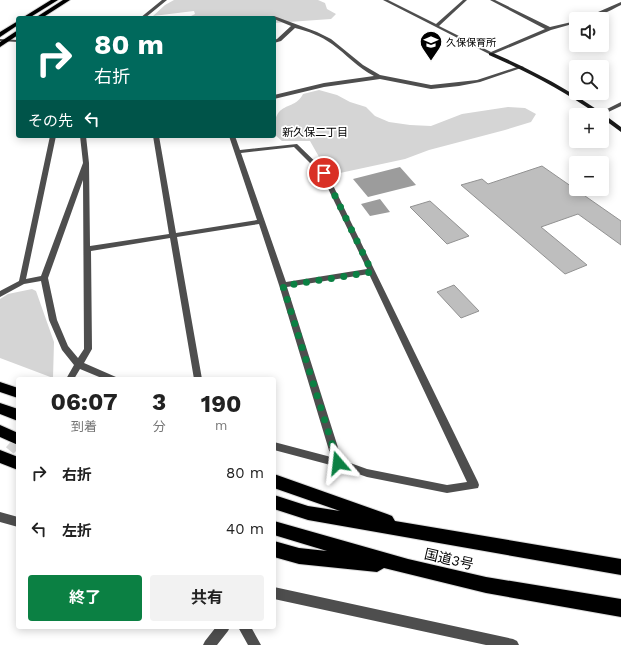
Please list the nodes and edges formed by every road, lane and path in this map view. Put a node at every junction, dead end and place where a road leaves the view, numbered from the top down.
1 (55, 0) edge
2 (67, 0) edge
3 (165, 0) edge
4 (385, 0) edge
5 (465, 0) edge
6 (492, 0) edge
7 (621, 3) edge
8 (602, 12) edge
9 (28, 16) edge
10 (41, 16) edge
11 (145, 16) edge
12 (276, 19) edge
13 (16, 24) edge
14 (569, 24) edge
15 (436, 25) junction
16 (294, 26) junction
17 (549, 29) junction
18 (16, 33) edge
19 (0, 35) edge
20 (3, 40) edge
21 (16, 40) edge
22 (276, 41) edge
23 (0, 45) edge
24 (491, 54) junction
25 (522, 67) junction
26 (380, 77) junction
27 (276, 97) edge
28 (621, 104) edge
29 (591, 108) edge
30 (609, 111) edge
31 (609, 121) edge
32 (621, 130) edge
33 (53, 138) edge
34 (83, 138) edge
35 (156, 138) edge
36 (233, 138) edge
37 (238, 152) junction
38 (86, 163) junction
39 (260, 222) junction
40 (174, 236) junction
41 (86, 248) junction
42 (372, 272) junction
43 (44, 278) junction
44 (22, 282) junction
45 (283, 286) junction
46 (0, 294) edge
47 (79, 365) junction
48 (71, 377) edge
49 (108, 377) edge
50 (198, 377) edge
51 (0, 387) edge
52 (16, 392) edge
53 (0, 408) edge
54 (16, 415) edge
55 (0, 431) edge
56 (16, 438) edge
57 (276, 447) edge
58 (0, 456) edge
59 (16, 463) edge
60 (338, 463) junction
61 (276, 482) edge
62 (276, 503) edge
63 (0, 517) edge
64 (16, 521) edge
65 (276, 529) edge
66 (416, 532) junction
67 (276, 549) edge
68 (408, 567) junction
69 (621, 567) edge
70 (276, 593) edge
71 (621, 608) edge
72 (222, 629) edge
73 (245, 629) edge
74 (209, 645) edge
75 (255, 645) edge
76 (513, 645) edge

1 - 9 main road
2 - 10 main road
3 - 11 street
4 - 15 street
5 - 15 street
6 - 17 street
7 - 8 street
12 - 16 street
13 - 19 main road
14 - 17 street
15 - 24 street
16 - 22 street
16 - 26 street
17 - 24 street
18 - 20 main road
20 - 21 street
20 - 23 main road
24 - 25 street
25 - 26 street
25 - 29 street
26 - 27 street
28 - 30 street
31 - 32 street
33 - 44 street
34 - 38 street
35 - 40 street
36 - 37 street
37 - 39 street
37 - 42 street
38 - 41 street
38 - 43 street
39 - 40 street
39 - 45 street
40 - 41 street
40 - 50 street
41 - 47 street
42 - 45 street
42 - 60 street
43 - 44 street
43 - 47 street
44 - 46 street
45 - 60 street
47 - 48 street
47 - 49 street
51 - 52 highway
53 - 54 highway
55 - 56 highway
57 - 60 street
58 - 59 highway
61 - 66 highway
62 - 66 highway, 国道3号
63 - 64 street
65 - 68 highway, 国道3号
66 - 69 highway, 国道3号
67 - 68 highway
68 - 71 highway, 国道3号
70 - 76 street
72 - 74 street
73 - 75 street

